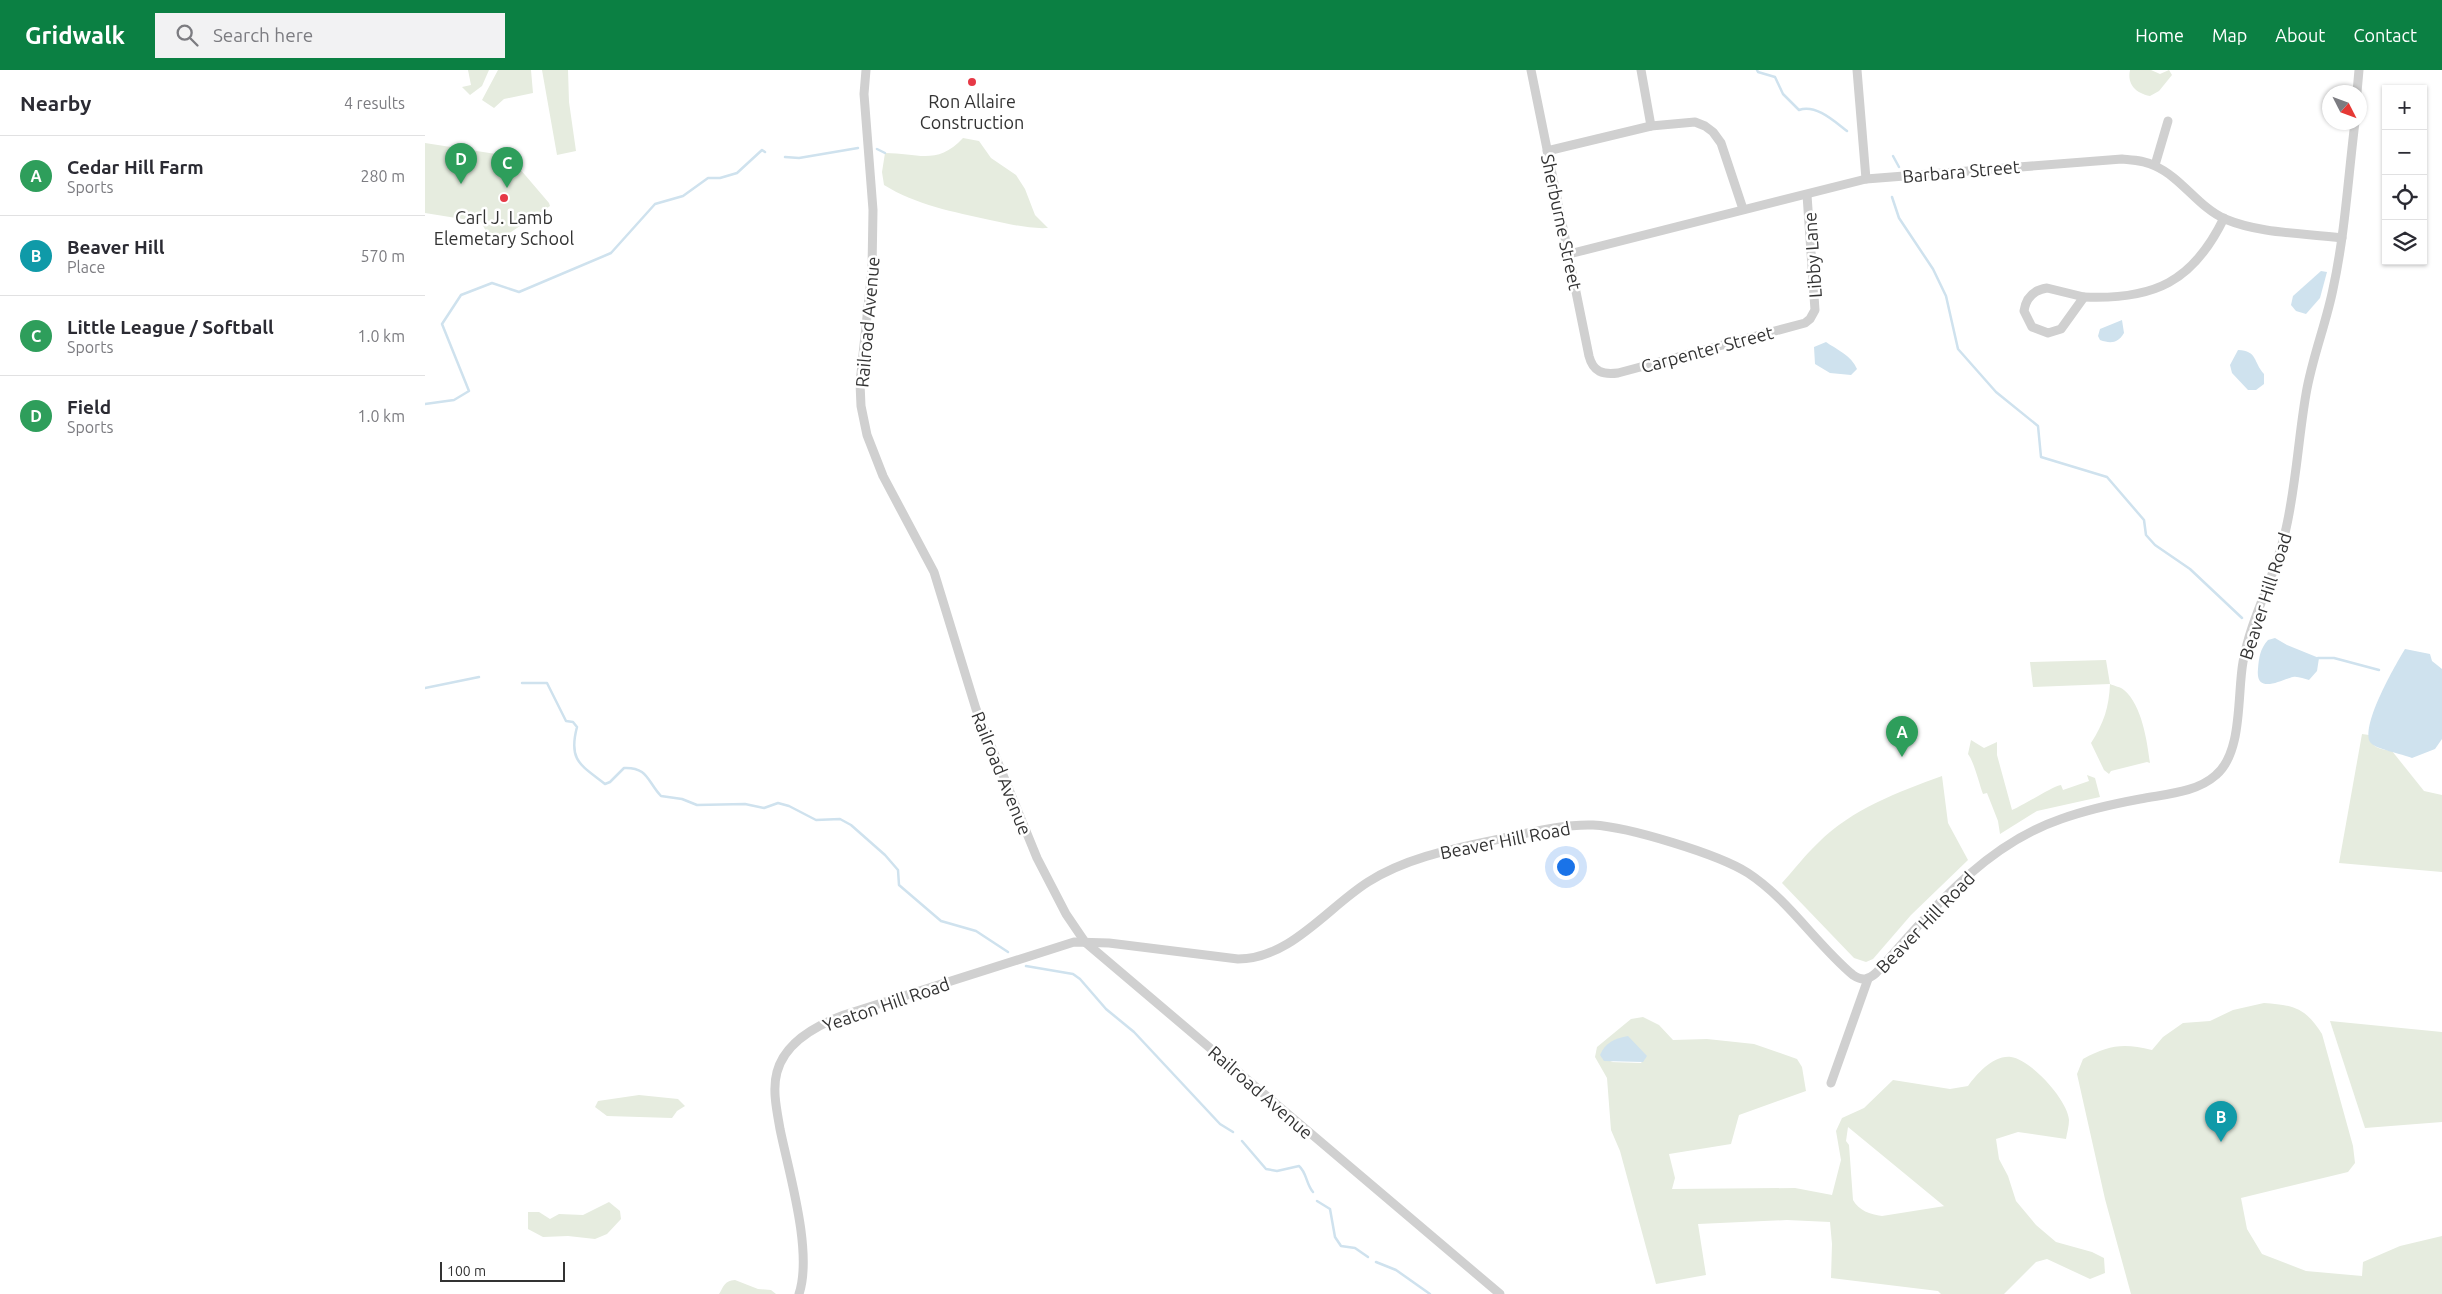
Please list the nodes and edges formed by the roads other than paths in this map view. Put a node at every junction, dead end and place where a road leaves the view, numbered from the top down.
1 (866, 70) edge
2 (1531, 70) edge
3 (1641, 70) edge
4 (1857, 70) edge
5 (2359, 70) edge
6 (2358, 85) edge
7 (2168, 121) dead end
8 (1651, 126) junction
9 (2354, 130) edge
10 (1547, 151) junction
11 (2155, 166) junction
12 (1866, 179) junction
13 (1807, 195) junction
14 (1743, 209) junction
15 (2224, 218) junction
16 (2342, 238) junction
17 (1569, 254) junction
18 (2084, 296) junction
19 (1813, 315) joint
20 (1598, 371) joint
21 (1085, 942) junction
22 (1868, 979) junction
23 (1831, 1083) dead end
24 (799, 1294) edge
25 (1500, 1294) edge

1 - 21 street, Railroad Avenue
2 - 10 street, Sherburne Street
3 - 8 street
4 - 12 street
5 - 6 street
7 - 11 street
8 - 10 street
8 - 14 street
9 - 16 street, Beaver Hill Road
10 - 17 street, Sherburne Street
11 - 12 street, Barbara Street
11 - 15 street, Barbara Street
12 - 13 street, Barbara Street
13 - 14 street, Barbara Street
13 - 19 street, Libby Lane
14 - 17 street, Barbara Street
15 - 16 street, Barbara Street
15 - 18 street
16 - 22 street, Beaver Hill Road
17 - 20 street, Sherburne Street
18 - 18 street
19 - 20 street, Carpenter Street
21 - 22 street, Beaver Hill Road
21 - 24 street, Yeaton Hill Road
21 - 25 street, Railroad Avenue
22 - 23 street

